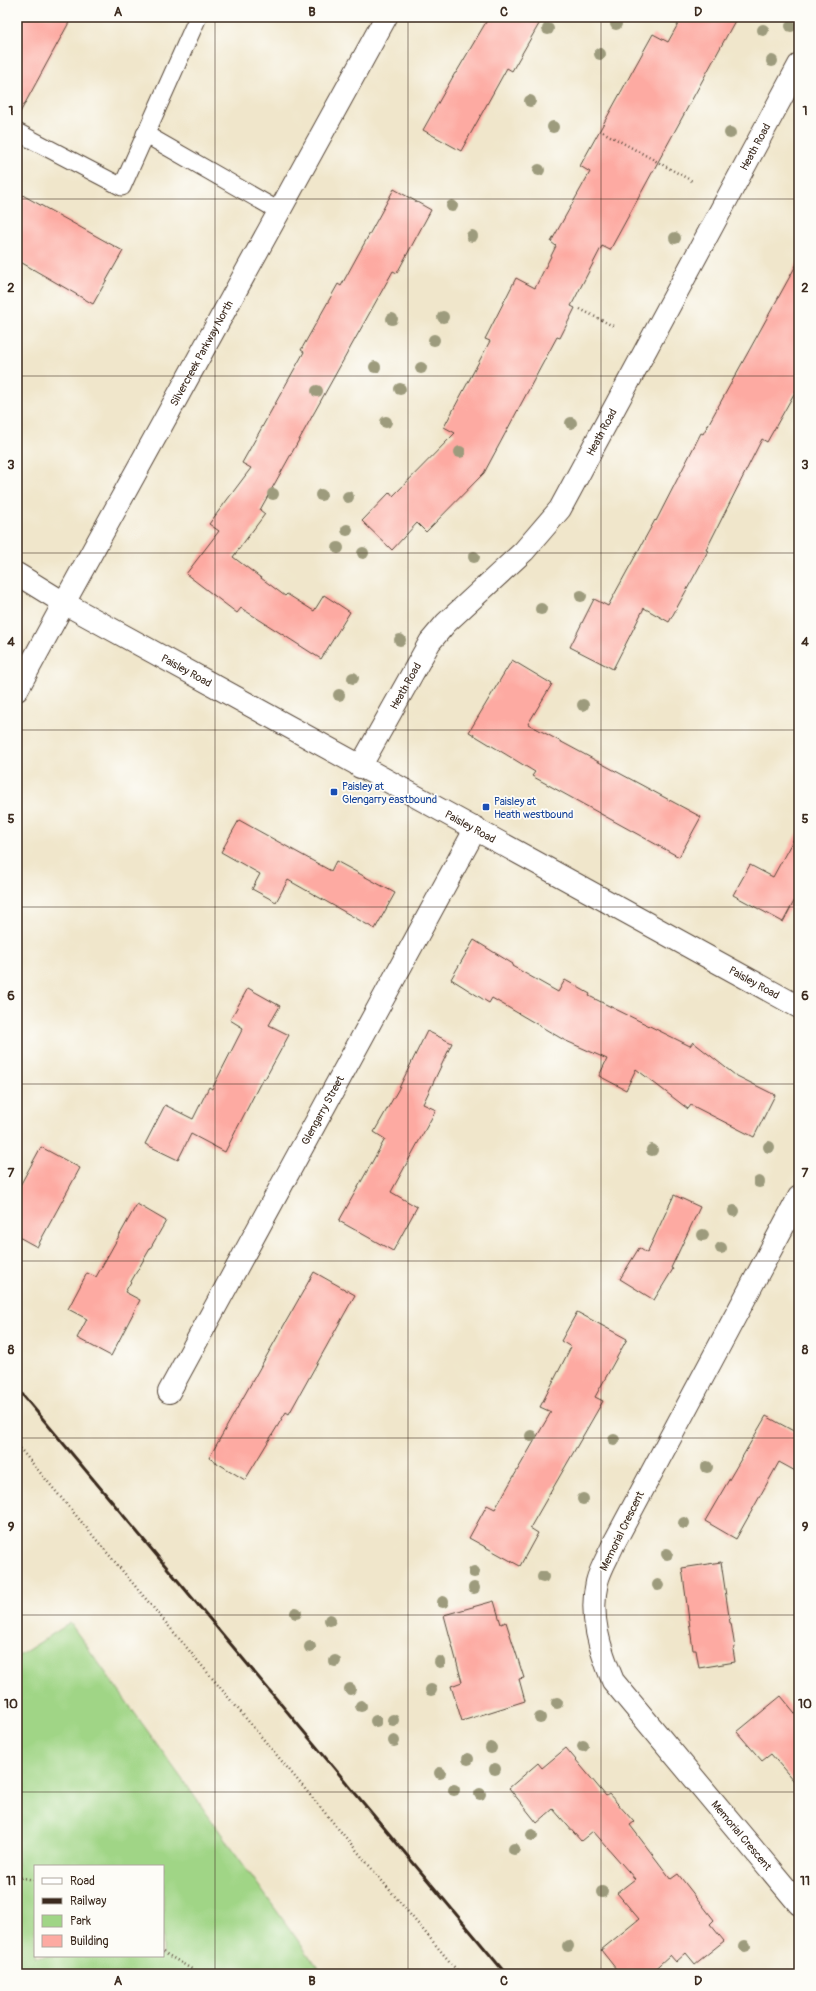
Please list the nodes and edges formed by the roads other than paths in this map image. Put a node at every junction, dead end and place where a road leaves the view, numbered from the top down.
1 (198, 17) edge
2 (386, 17) edge
3 (799, 65) edge
4 (17, 132) edge
5 (145, 134) junction
6 (279, 211) junction
7 (17, 574) edge
8 (64, 603) junction
9 (17, 690) edge
10 (360, 767) junction
11 (476, 828) junction
12 (799, 1007) edge
13 (799, 1197) edge
14 (169, 1392) dead end
15 (799, 1904) edge

1 - 5 lane
2 - 6 street, Silvercreek Parkway North
3 - 10 street, Heath Road
4 - 5 lane
5 - 6 lane
6 - 8 street, Silvercreek Parkway North
7 - 8 street, Paisley Road
8 - 9 street, Silvercreek Parkway North
8 - 10 street, Paisley Road
10 - 11 street, Paisley Road
11 - 12 street, Paisley Road
11 - 14 street, Glengarry Street
13 - 15 street, Memorial Crescent

